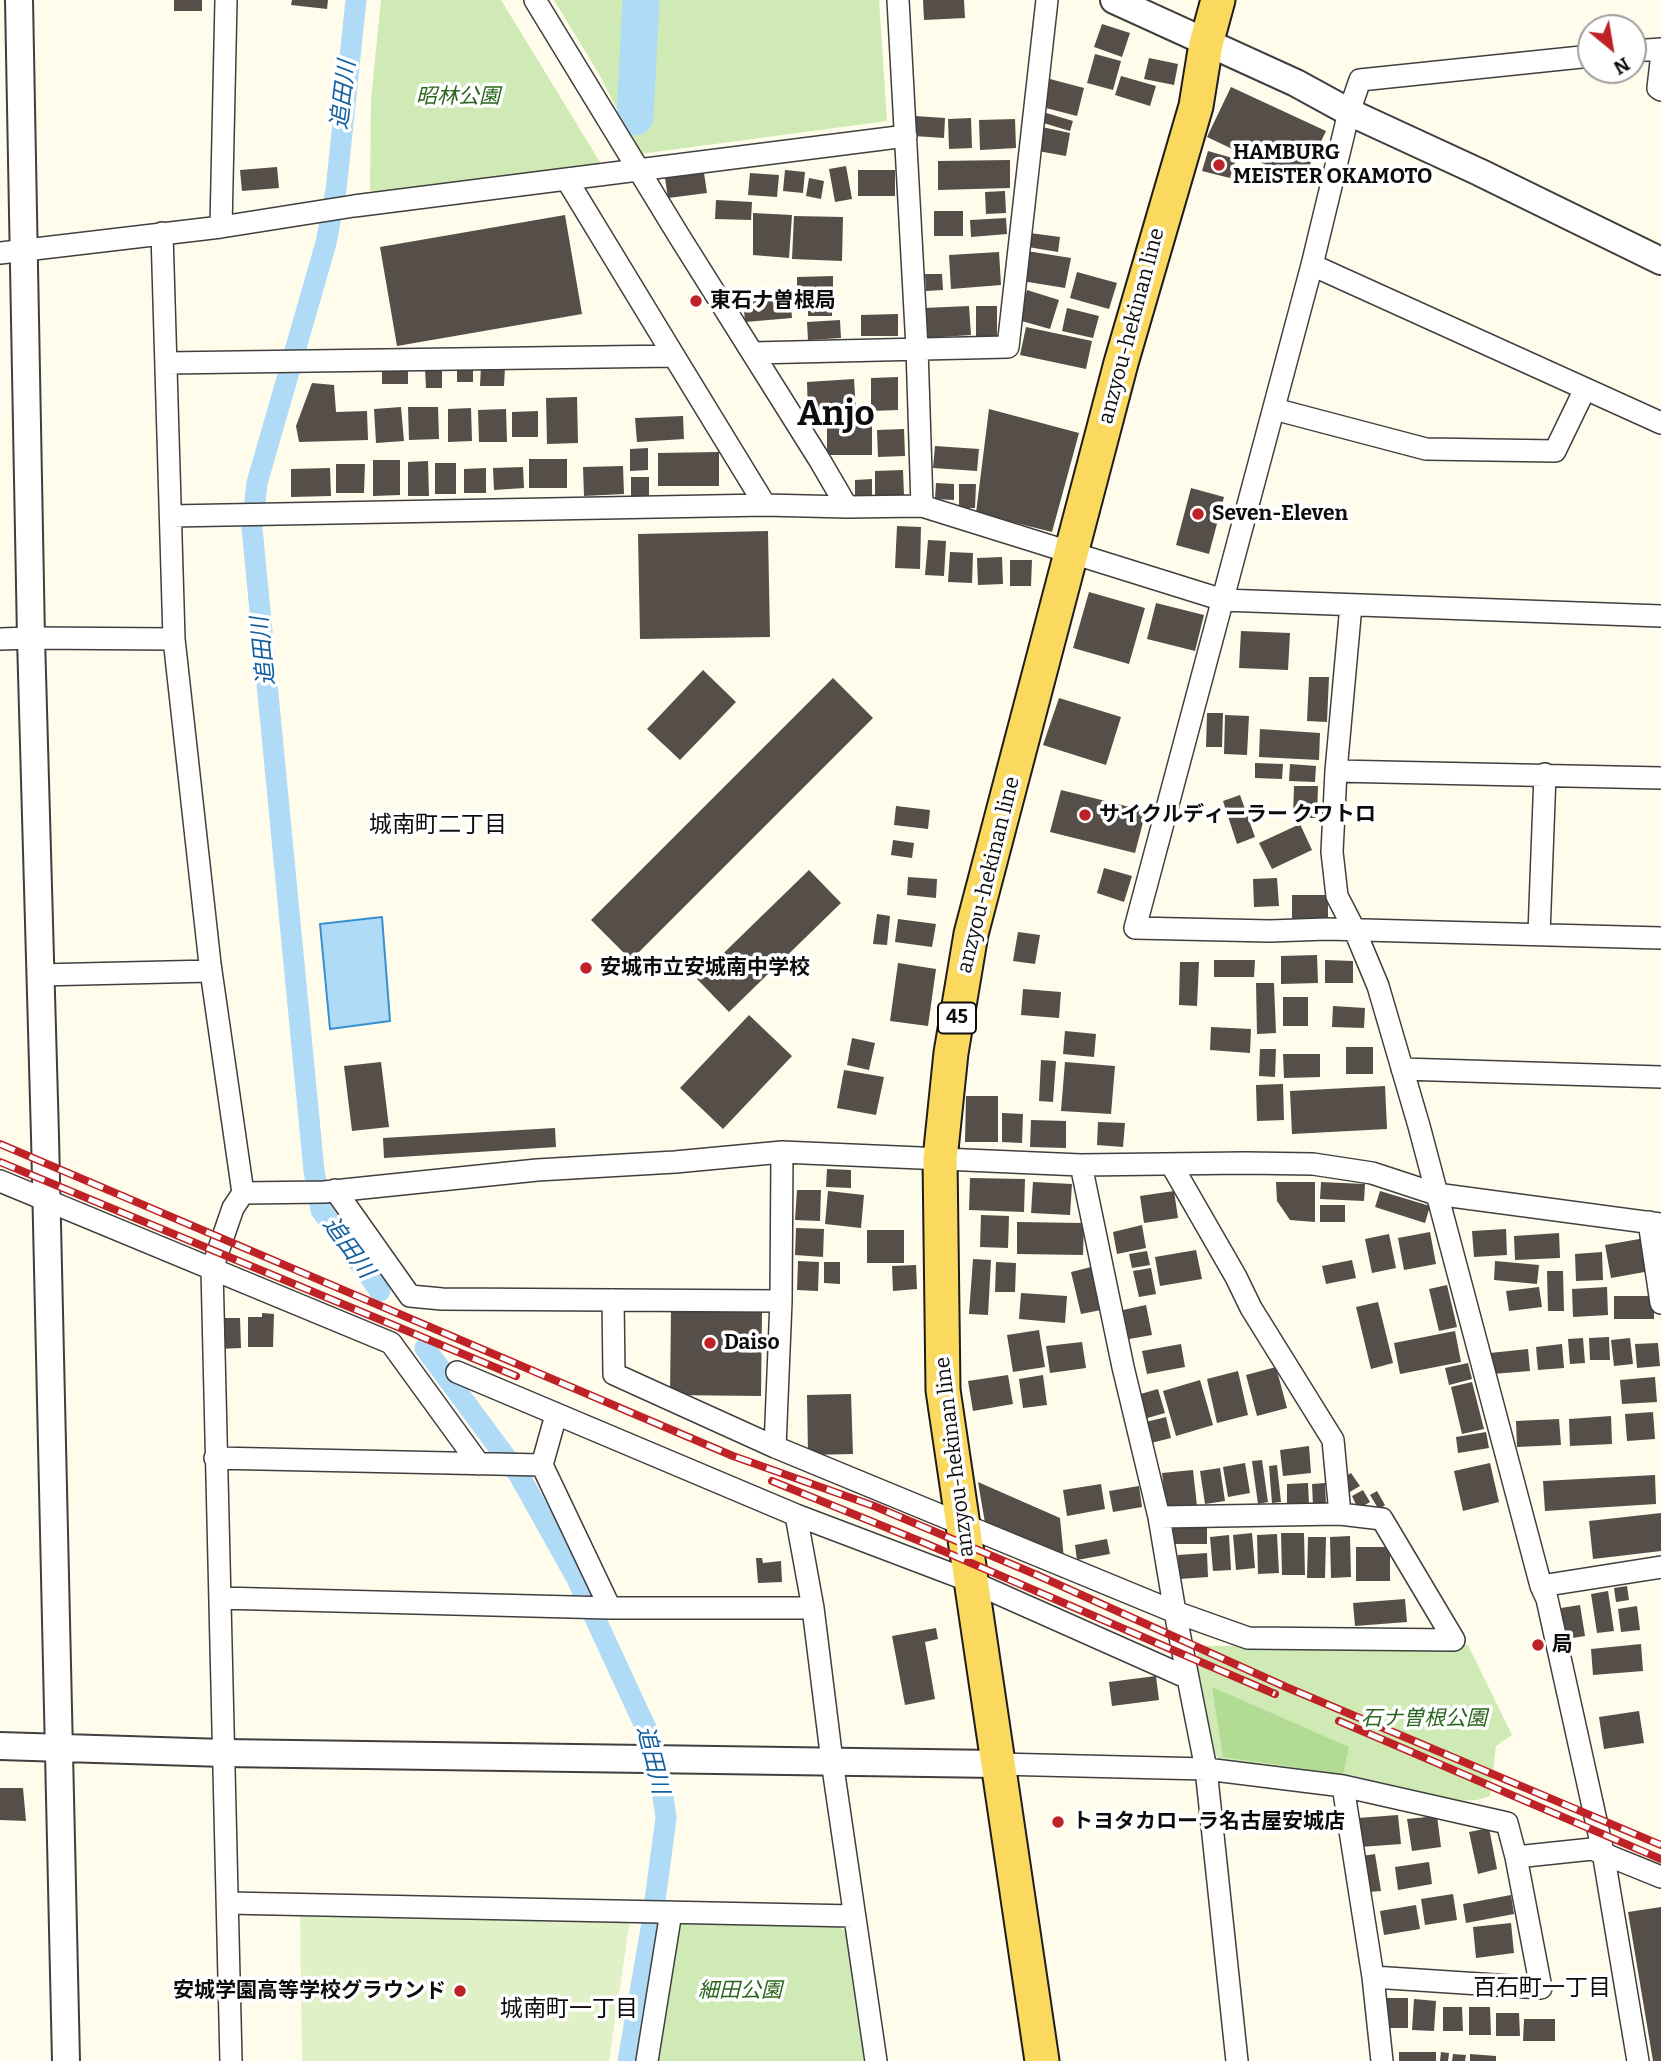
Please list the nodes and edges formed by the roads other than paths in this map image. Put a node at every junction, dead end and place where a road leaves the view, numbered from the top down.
1 (19, 0) edge
2 (226, 0) edge
3 (535, 0) edge
4 (898, 0) edge
5 (1047, 0) edge
6 (1114, 0) edge
7 (1218, 0) edge
8 (1206, 44) junction
9 (1577, 57) edge
10 (1661, 62) edge
11 (1661, 90) edge
12 (1349, 112) junction
13 (906, 136) junction
14 (639, 170) junction
15 (567, 180) junction
16 (221, 227) junction
17 (162, 233) junction
18 (11, 252) edge
19 (1661, 261) edge
20 (1312, 265) junction
21 (917, 348) junction
22 (753, 354) junction
23 (674, 356) junction
24 (166, 363) junction
25 (1585, 389) junction
26 (1274, 409) junction
27 (1661, 423) edge
28 (765, 505) junction
29 (922, 506) junction
30 (847, 507) junction
31 (171, 516) junction
32 (1072, 552) junction
33 (1223, 600) junction
34 (1351, 605) junction
35 (1661, 616) edge
36 (31, 638) junction
37 (0, 639) edge
38 (174, 639) junction
39 (1336, 771) junction
40 (1545, 774) junction
41 (1661, 778) edge
42 (1355, 931) junction
43 (1539, 934) junction
44 (1661, 938) edge
45 (211, 971) junction
46 (39, 975) junction
47 (1402, 1069) junction
48 (1661, 1077) edge
49 (782, 1152) junction
50 (940, 1159) junction
51 (1171, 1164) junction
52 (1081, 1165) junction
53 (0, 1181) edge
54 (322, 1191) junction
55 (243, 1194) junction
56 (1436, 1194) junction
57 (45, 1199) junction
58 (1655, 1223) edge
59 (212, 1269) junction
60 (613, 1300) junction
61 (781, 1301) junction
62 (1661, 1303) edge
63 (457, 1372) dead end
64 (556, 1415) junction
65 (775, 1447) junction
66 (215, 1458) junction
67 (479, 1464) junction
68 (542, 1465) junction
69 (1340, 1514) junction
70 (796, 1515) junction
71 (1159, 1517) junction
72 (964, 1525) junction
73 (1661, 1567) edge
74 (970, 1581) junction
75 (1541, 1586) junction
76 (220, 1598) junction
77 (597, 1608) junction
78 (813, 1608) junction
79 (1175, 1612) junction
80 (1188, 1678) junction
81 (0, 1746) edge
82 (59, 1748) junction
83 (224, 1753) junction
84 (832, 1761) junction
85 (996, 1764) junction
86 (1206, 1769) junction
87 (1343, 1786) junction
88 (1603, 1852) junction
89 (1516, 1857) junction
90 (1661, 1877) edge
91 (228, 1903) junction
92 (660, 1912) junction
93 (854, 1916) junction
94 (1373, 1977) junction
95 (66, 2061) edge
96 (231, 2061) edge
97 (647, 2061) edge
98 (876, 2061) edge
99 (1042, 2061) edge
100 (1237, 2061) edge
101 (1382, 2061) edge
102 (1638, 2061) edge

1 - 18 street
2 - 16 street
3 - 14 street
4 - 13 street
5 - 21 street
6 - 8 street
7 - 8 main road, anzyou-hekinan line / 45
8 - 12 street
8 - 32 main road, anzyou-hekinan line / 45
9 - 12 street
10 - 11 street
12 - 19 street
12 - 20 street
13 - 14 street
13 - 21 street
14 - 15 street
14 - 22 street
15 - 16 street
15 - 23 street
16 - 17 street
17 - 18 street
17 - 24 street
18 - 36 street
20 - 25 street
20 - 26 street
21 - 22 street
21 - 29 street
22 - 30 street
23 - 24 street
23 - 28 street
24 - 31 street
25 - 26 street
25 - 27 street
26 - 33 street
28 - 30 street
28 - 31 street
29 - 30 street
29 - 32 street
31 - 38 street
32 - 33 street
32 - 50 main road, anzyou-hekinan line / 45
33 - 34 street
33 - 42 street
34 - 35 street
34 - 39 street
36 - 37 street
36 - 38 street
36 - 46 street
38 - 45 street
39 - 40 street
39 - 42 street
40 - 41 street
40 - 43 street
42 - 43 street
42 - 47 street
43 - 44 street
45 - 46 street
45 - 55 street
46 - 57 street
47 - 48 street
47 - 56 street
49 - 50 street
49 - 54 street
49 - 61 street
50 - 52 street
50 - 72 main road, anzyou-hekinan line / 45
51 - 52 street
51 - 56 street
51 - 69 street
52 - 71 street
53 - 57 street
54 - 55 street
54 - 60 street
55 - 59 street
56 - 58 street
56 - 75 street
57 - 59 street
57 - 82 street
58 - 62 street
59 - 66 street
59 - 67 street
60 - 61 street
60 - 65 street
61 - 65 street
63 - 64 street
64 - 68 street
64 - 70 street
65 - 72 street
66 - 67 street
66 - 76 street
67 - 68 street
68 - 77 street
69 - 71 street
69 - 79 street
70 - 74 street
70 - 78 street
71 - 79 street
72 - 74 main road, anzyou-hekinan line / 45
72 - 79 street
73 - 75 street
74 - 80 street
74 - 85 main road, anzyou-hekinan line / 45
75 - 88 street
76 - 77 street
76 - 83 street
77 - 78 street
78 - 84 street
79 - 80 street
80 - 86 street
81 - 82 street
82 - 83 street
82 - 95 street
83 - 84 street
83 - 91 street
84 - 85 street
84 - 93 street
85 - 86 street
85 - 99 main road, anzyou-hekinan line / 45
86 - 87 street
86 - 100 street
87 - 89 street
87 - 94 street
88 - 89 street
88 - 90 street
88 - 102 street
89 - 94 street
91 - 92 street
91 - 96 street
92 - 93 street
92 - 97 street
93 - 98 street
94 - 101 street

